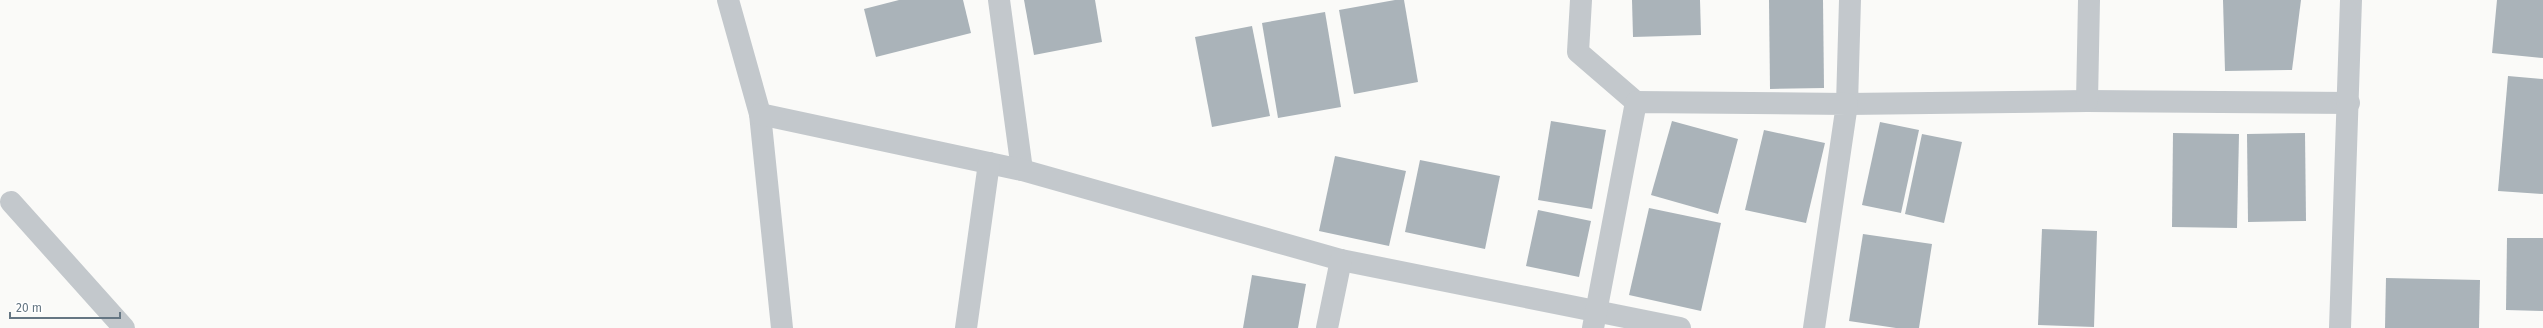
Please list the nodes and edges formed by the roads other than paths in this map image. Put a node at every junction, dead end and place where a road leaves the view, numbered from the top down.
1 (728, 0) edge
2 (999, 0) edge
3 (1582, 0) edge
4 (1850, 0) edge
5 (2089, 0) edge
6 (2351, 0) edge
7 (2087, 101) junction
8 (1636, 102) junction
9 (2349, 103) junction
10 (1847, 104) junction
11 (760, 114) junction
12 (989, 163) junction
13 (1022, 170) junction
14 (11, 202) dead end
15 (1341, 260) junction
16 (1596, 319) edge
17 (124, 328) edge
18 (782, 328) edge
19 (966, 328) edge
20 (1327, 328) edge
21 (1680, 328) edge
22 (1814, 328) edge
23 (2340, 328) edge

1 - 11 street
2 - 13 street
3 - 8 street
4 - 10 street
5 - 7 street
6 - 9 street
7 - 9 street
7 - 10 street
8 - 10 street
8 - 16 street
9 - 23 street
10 - 22 street
11 - 12 street
11 - 18 street
12 - 13 street
12 - 19 street
13 - 15 street
14 - 17 street
15 - 16 street
15 - 20 street
16 - 21 street

